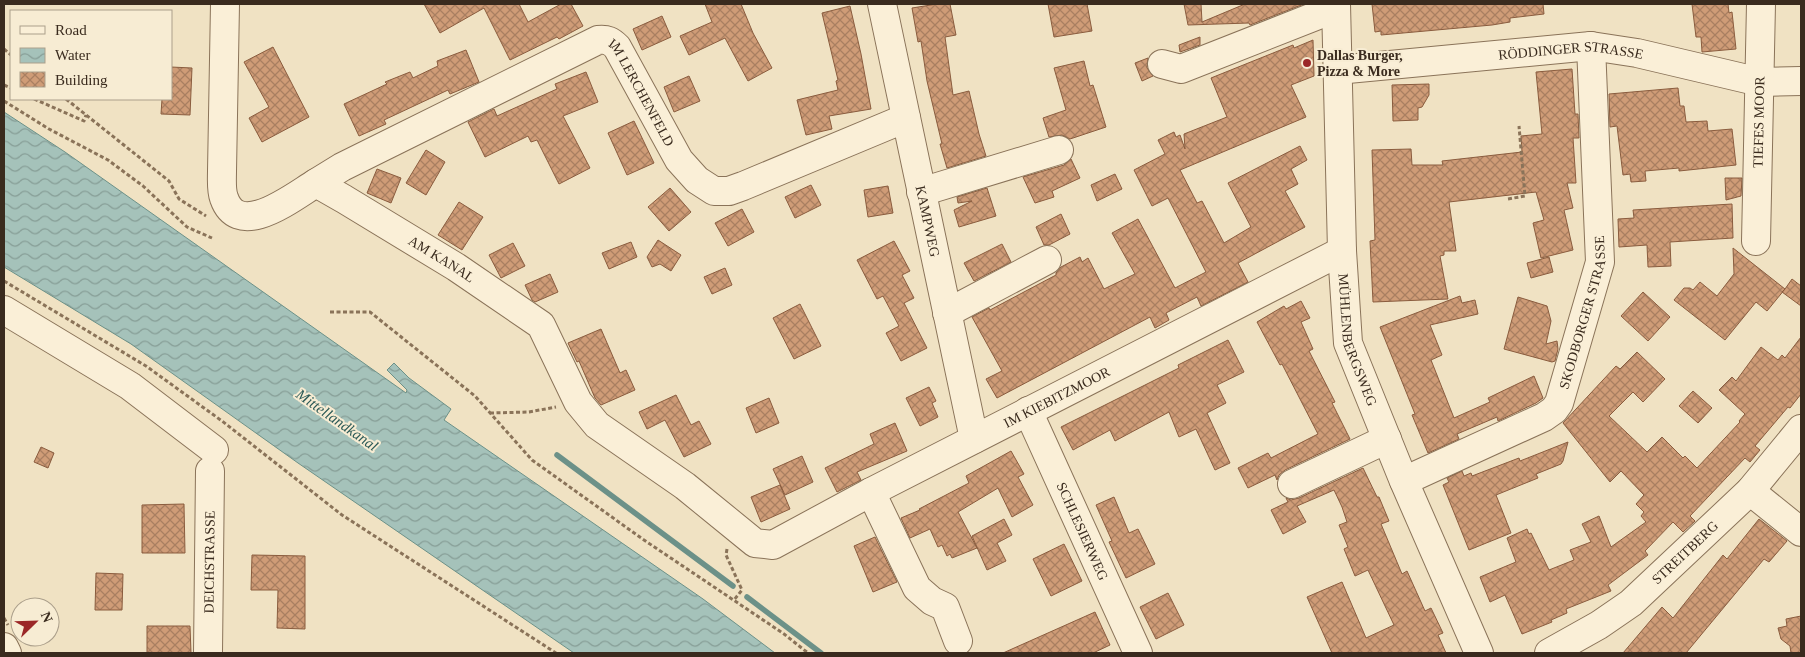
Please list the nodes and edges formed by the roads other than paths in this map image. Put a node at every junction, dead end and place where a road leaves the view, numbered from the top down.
1 (225, 4) edge
2 (882, 4) edge
3 (1761, 4) edge
4 (1336, 6) edge
5 (1591, 46) junction
6 (1162, 64) dead end
7 (1337, 70) junction
8 (1801, 81) edge
9 (1760, 82) junction
10 (906, 118) junction
11 (1059, 150) dead end
12 (316, 184) junction
13 (921, 192) junction
14 (1756, 241) dead end
15 (1342, 251) junction
16 (1047, 260) dead end
17 (4, 310) edge
18 (947, 313) junction
19 (1028, 410) junction
20 (1799, 436) edge
21 (974, 439) junction
22 (1387, 439) junction
23 (1404, 481) junction
24 (1292, 484) dead end
25 (871, 492) junction
26 (1750, 492) junction
27 (1801, 532) edge
28 (774, 545) joint
29 (958, 641) dead end
30 (4, 647) edge
31 (7, 653) edge
32 (208, 653) edge
33 (1138, 653) edge
34 (1479, 653) edge
35 (1549, 653) edge

1 - 12 street
2 - 10 street, KAMPWEG
3 - 9 street, TIEFES MOOR
4 - 6 street
4 - 7 street, MÜHLENBERGSWEG
5 - 7 street, RÖDDINGER STRASSE
5 - 9 street, RÖDDINGER STRASSE
5 - 23 street, SKODBORGER STRASSE
7 - 15 street, MÜHLENBERGSWEG
8 - 9 street, RÖDDINGER STRASSE
9 - 14 street, TIEFES MOOR
10 - 12 street, IM LERCHENFELD
10 - 13 street, KAMPWEG
11 - 13 street
12 - 28 street, AM KANAL
13 - 18 street, KAMPWEG
15 - 19 street, IM KIEBITZMOOR
15 - 22 street, MÜHLENBERGSWEG
16 - 18 street
17 - 32 street, DEICHSTRASSE
18 - 21 street, KAMPWEG
19 - 21 street, IM KIEBITZMOOR
19 - 33 street, SCHLESIERWEG
20 - 26 street, STREITBERG
21 - 25 street, IM KIEBITZMOOR
22 - 23 street, MÜHLENBERGSWEG
22 - 24 street
23 - 34 street, MÜHLENBERGSWEG
25 - 28 street, IM KIEBITZMOOR
25 - 29 street
26 - 27 street
26 - 35 street, STREITBERG
30 - 31 street

